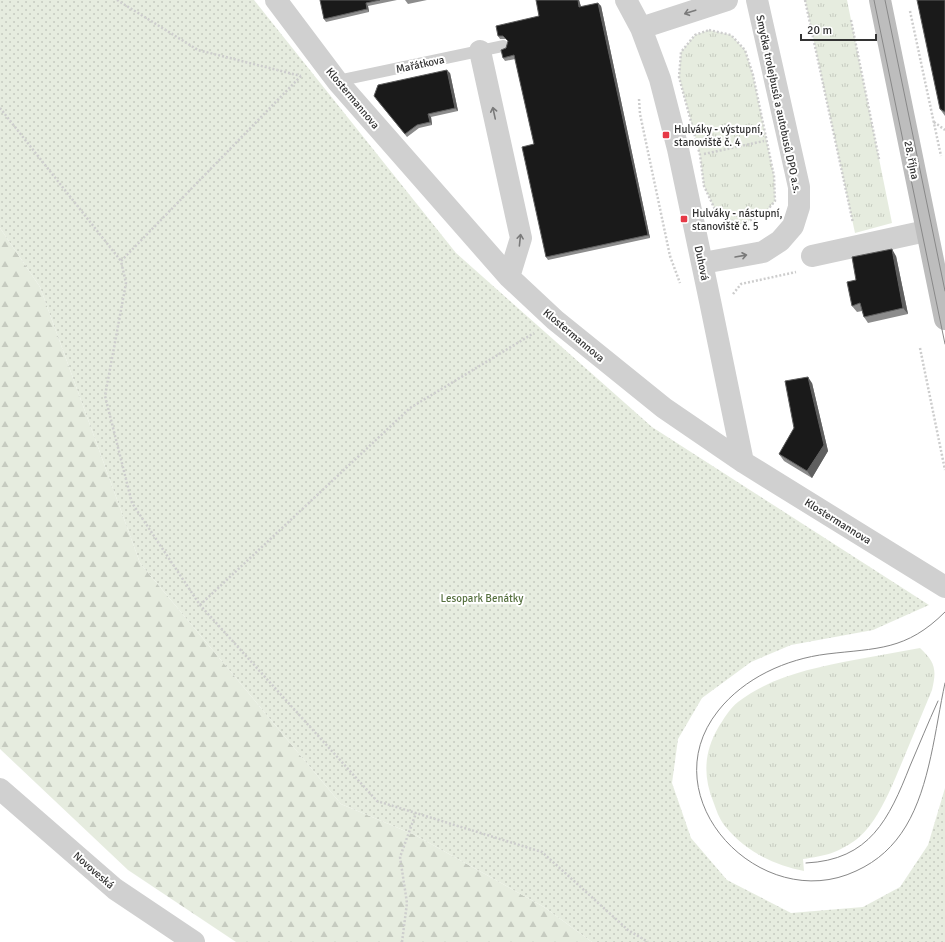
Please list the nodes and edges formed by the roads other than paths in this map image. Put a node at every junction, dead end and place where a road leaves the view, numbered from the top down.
1 (276, 0) edge
2 (626, 0) edge
3 (727, 0) edge
4 (757, 0) edge
5 (880, 0) edge
6 (641, 28) junction
7 (503, 46) dead end
8 (480, 51) junction
9 (337, 81) junction
10 (926, 231) junction
11 (812, 256) dead end
12 (703, 263) junction
13 (509, 277) junction
14 (945, 319) edge
15 (743, 462) junction
16 (945, 587) edge
17 (0, 789) edge
18 (194, 942) edge

1 - 9 street, Klostermannova
2 - 6 street, Duhová
3 -> 6 street
12 -> 4 street, Smyčka trolejbusů a autobusů DPO a.s.
5 - 10 main road, 28. října
6 - 12 street, Duhová
7 - 8 lane, Mařátkova
8 - 9 lane, Mařátkova
13 -> 8 street
9 - 13 street, Klostermannova
10 - 11 street
10 - 14 main road, 28. října
12 - 15 street, Duhová
13 - 15 street, Klostermannova
15 - 16 street, Klostermannova
17 - 18 street, Novoveská

